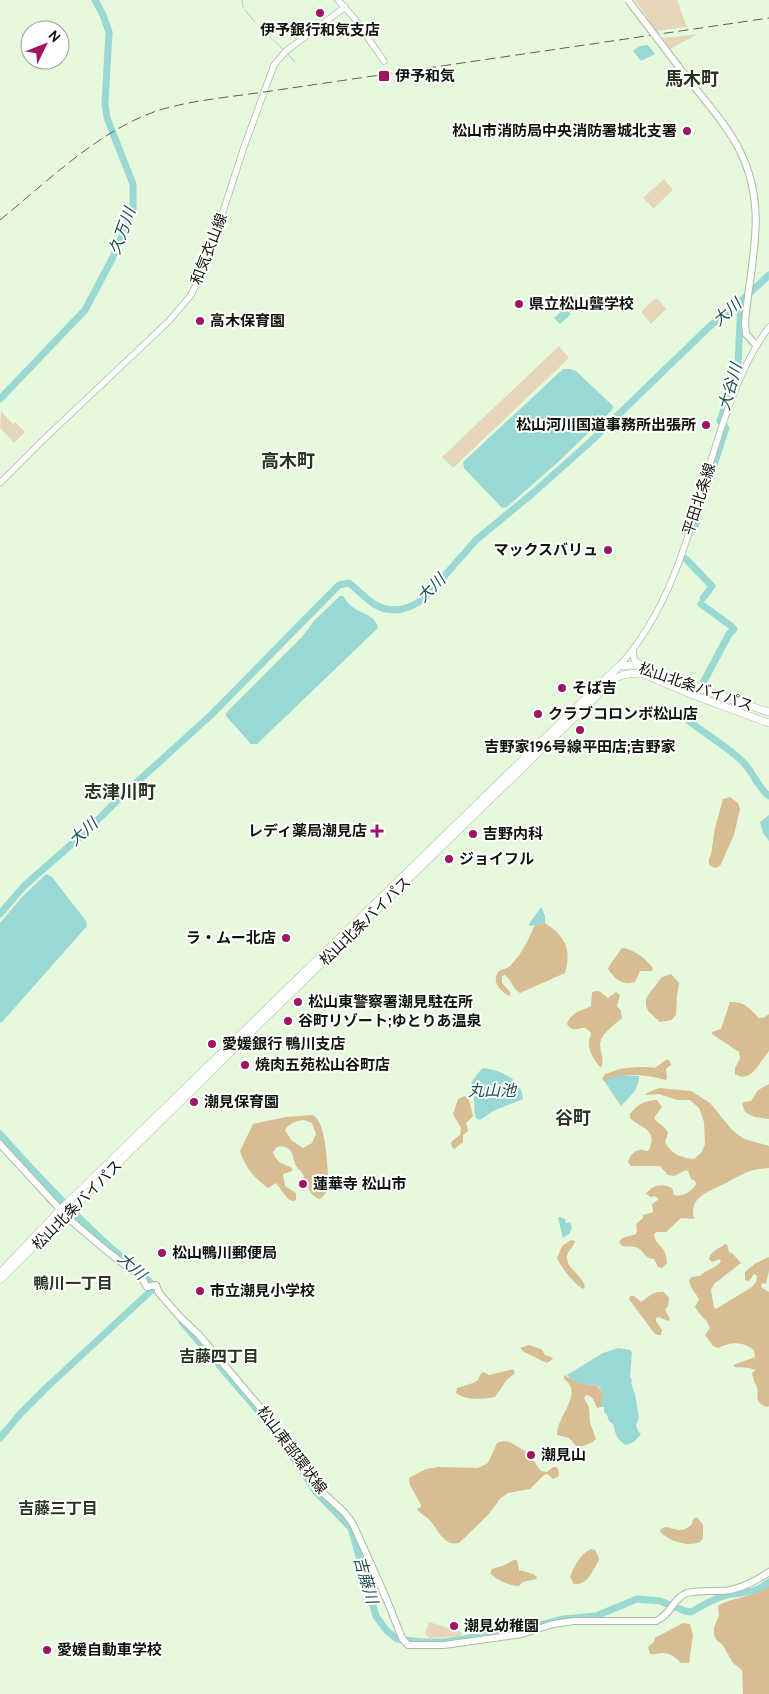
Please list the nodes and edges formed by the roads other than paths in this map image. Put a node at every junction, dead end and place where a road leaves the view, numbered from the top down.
1 (338, 0) edge
2 (628, 0) edge
3 (345, 7) junction
4 (384, 61) dead end
5 (769, 327) edge
6 (756, 345) junction
7 (0, 483) edge
8 (634, 650) junction
9 (619, 666) junction
10 (642, 670) junction
11 (615, 678) junction
12 (769, 712) edge
13 (769, 723) edge
14 (0, 1144) edge
15 (75, 1200) junction
16 (63, 1213) junction
17 (1, 1278) edge
18 (769, 1572) edge

1 - 3 main road
2 - 6 main road, bridge
3 - 4 main road
3 - 7 main road, 和気衣山線
5 - 6 main road, 平田北条線
6 - 8 main road, 平田北条線
8 - 9 main road, 平田北条線
8 - 10 main road
9 - 10 highway
9 - 11 highway
9 - 15 highway, 松山北条バイパス
10 - 11 highway, 松山北条バイパス
10 - 12 highway, 松山北条バイパス
10 - 13 highway, 松山北条バイパス
11 - 15 highway, 松山北条バイパス
14 - 16 main road, 松山東部環状線
15 - 16 highway, 松山北条バイパス
16 - 17 highway, 松山北条バイパス
16 - 18 main road, 松山東部環状線

